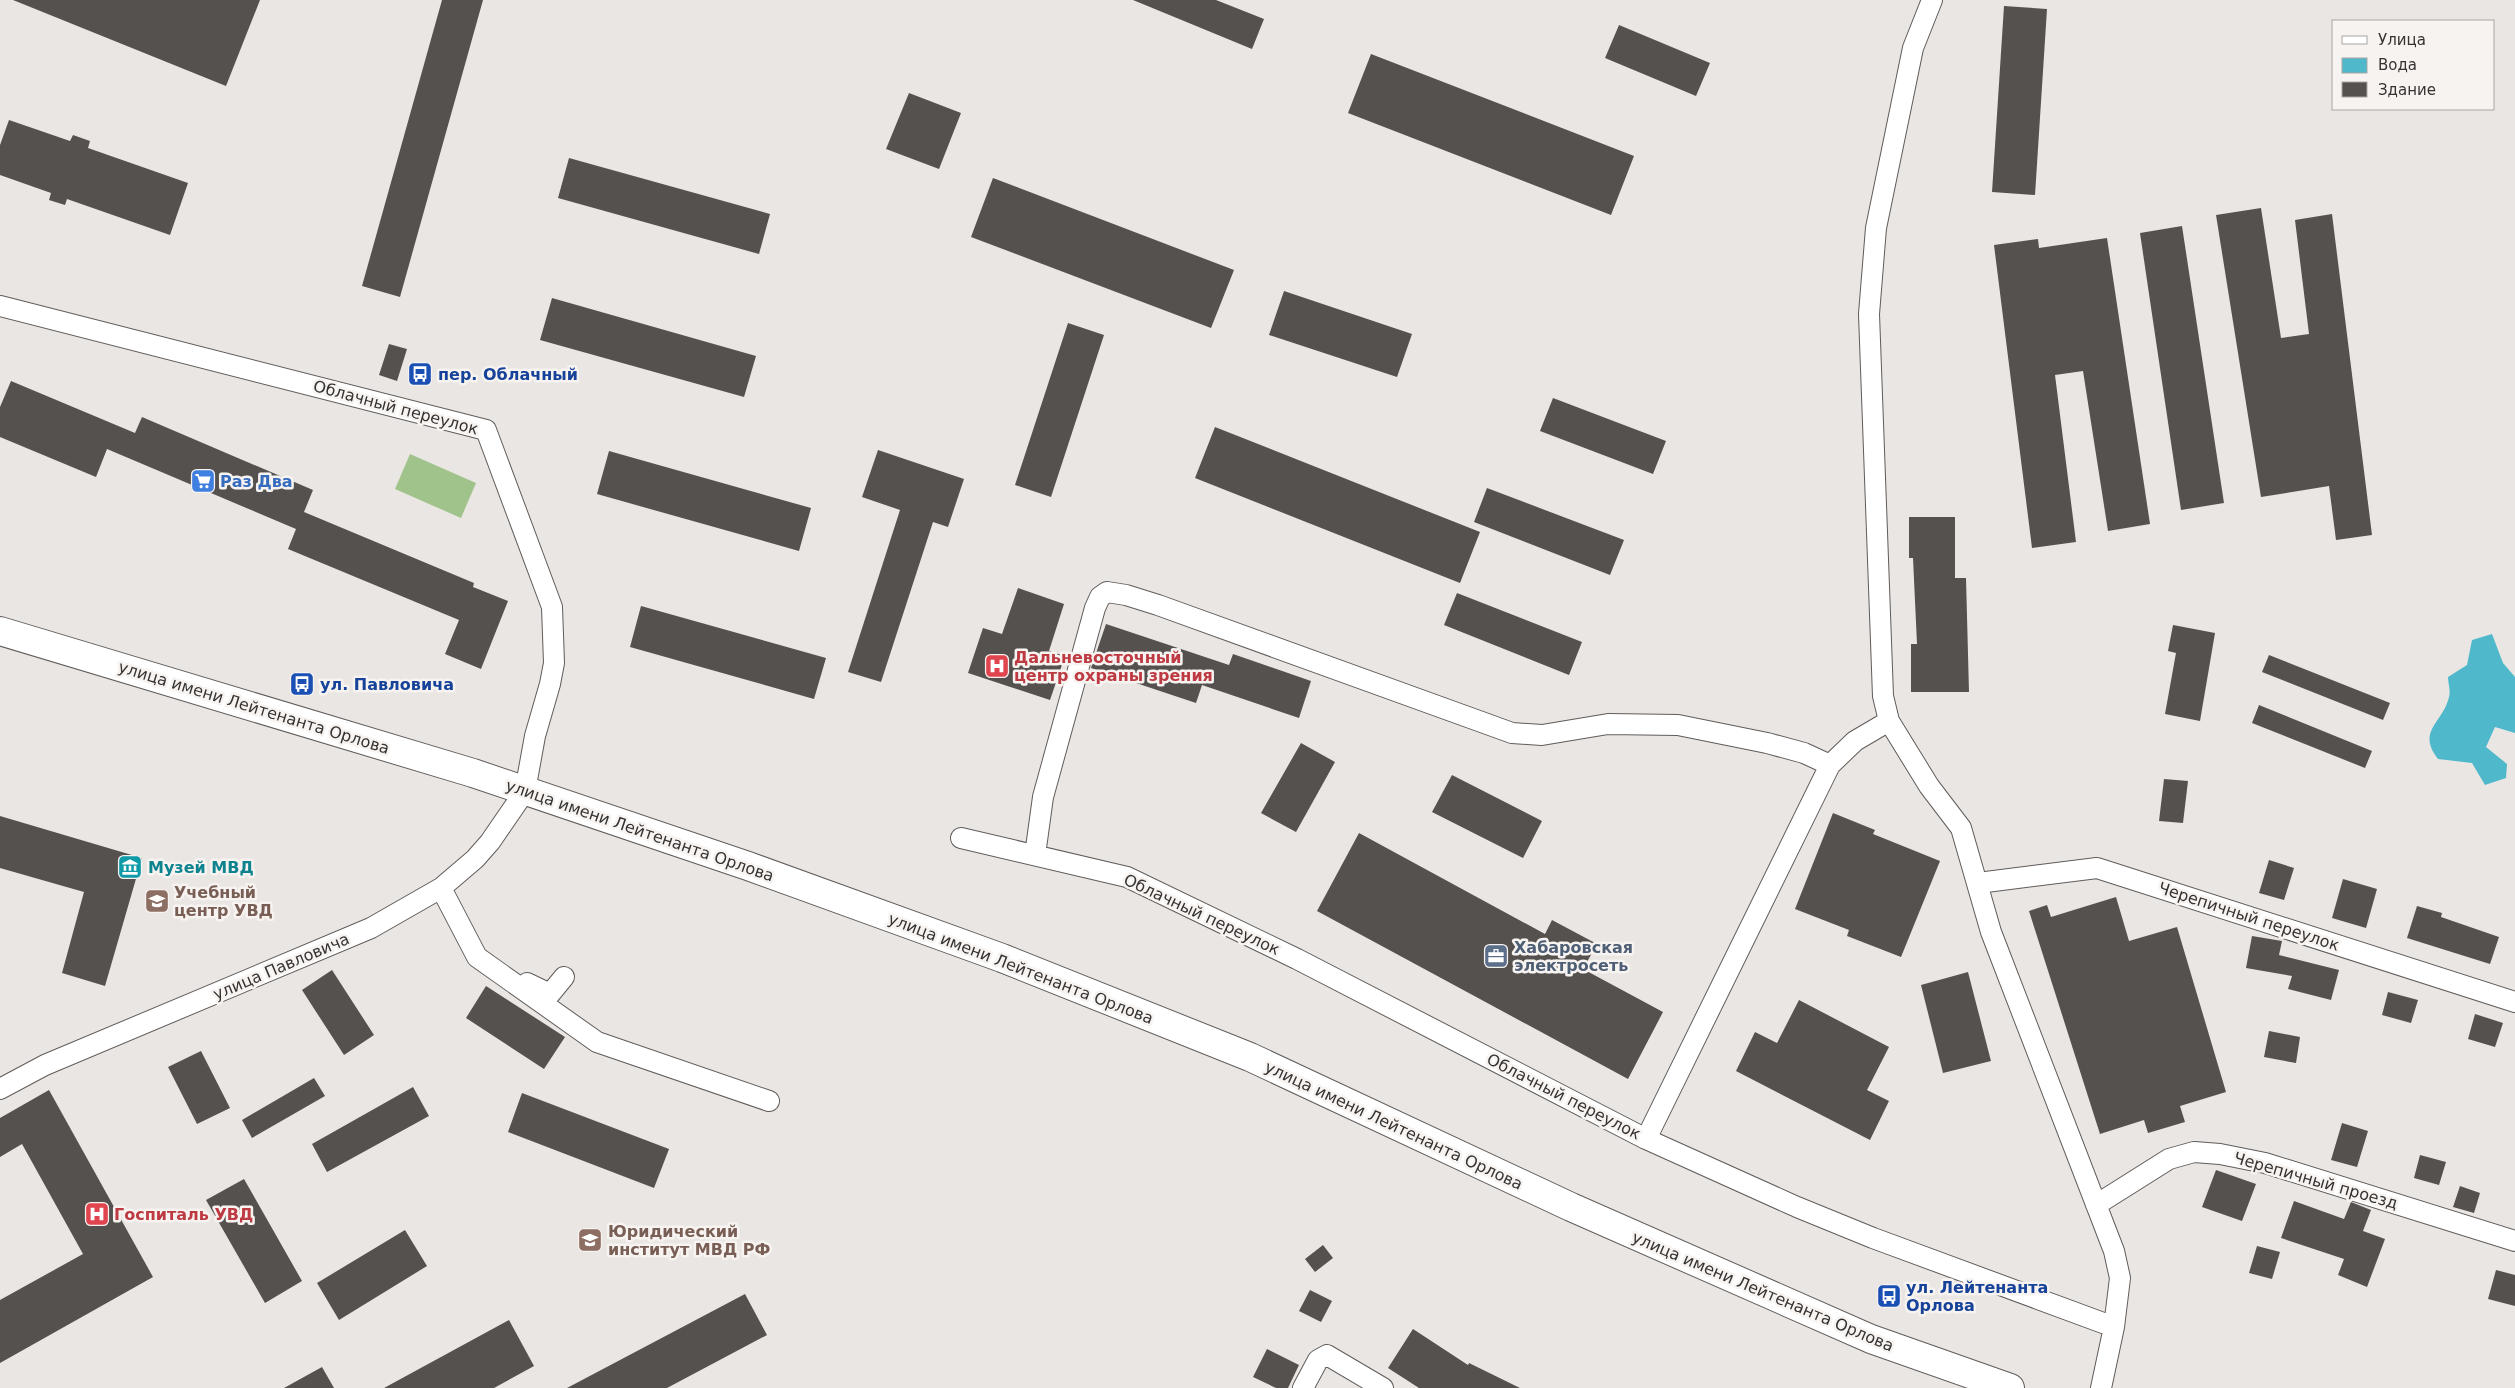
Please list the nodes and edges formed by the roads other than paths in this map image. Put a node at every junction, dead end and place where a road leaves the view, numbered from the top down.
1 (1932, 0) edge
2 (0, 306) edge
3 (0, 631) edge
4 (1889, 721) junction
5 (1830, 765) junction
6 (525, 791) junction
7 (961, 838) dead end
8 (1035, 855) junction
9 (1978, 884) junction
10 (441, 888) junction
11 (477, 957) junction
12 (564, 978) dead end
13 (2515, 1002) edge
14 (0, 1089) edge
15 (769, 1101) dead end
16 (1646, 1139) junction
17 (2096, 1205) junction
18 (2515, 1241) edge
19 (2114, 1327) junction
20 (1303, 1388) edge
21 (1382, 1388) edge
22 (2010, 1388) edge
23 (2101, 1388) edge

1 - 4 street
2 - 6 street, Облачный переулок
3 - 6 main road, улица имени Лейтенанта Орлова
4 - 5 street
4 - 9 street
5 - 8 street
5 - 16 street
6 - 10 street, улица Павловича
6 - 22 main road, улица имени Лейтенанта Орлова
7 - 8 street, Облачный переулок
8 - 16 street, Облачный переулок
9 - 13 street, Черепичный переулок
9 - 17 street
10 - 11 street
10 - 14 street, улица Павловича
11 - 12 street
11 - 15 street
16 - 19 street, Облачный переулок
17 - 18 street, Черепичный проезд
17 - 19 street
19 - 23 street
20 - 21 street

